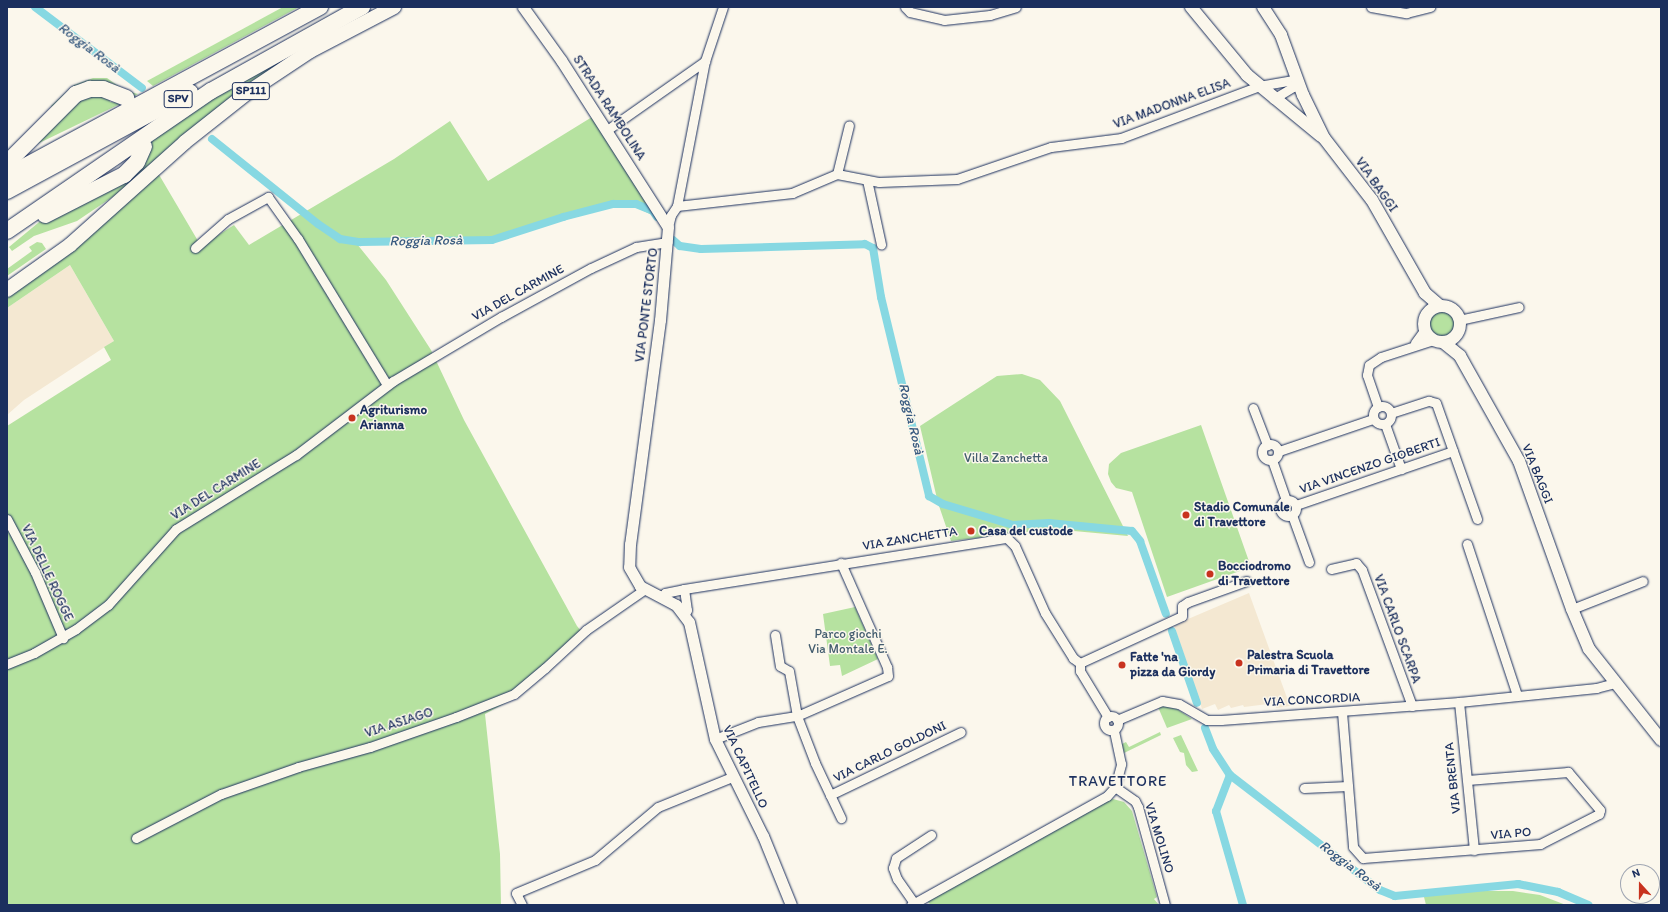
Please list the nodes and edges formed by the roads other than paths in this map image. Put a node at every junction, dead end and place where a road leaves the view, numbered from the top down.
1 (320, 7) edge
2 (349, 7) edge
3 (362, 7) edge
4 (394, 7) edge
5 (523, 7) edge
6 (723, 7) edge
7 (905, 7) edge
8 (1016, 7) edge
9 (1191, 7) edge
10 (1263, 7) edge
11 (1371, 7) edge
12 (1430, 7) edge
13 (705, 62) junction
14 (1297, 79) junction
15 (1259, 86) junction
16 (126, 98) dead end
17 (1273, 98) junction
18 (849, 125) dead end
19 (607, 130) junction
20 (1324, 138) junction
21 (144, 146) dead end
22 (7, 163) edge
23 (836, 174) junction
24 (7, 176) edge
25 (868, 180) junction
26 (7, 191) edge
27 (116, 202) junction
28 (678, 206) junction
29 (668, 227) junction
30 (8, 228) edge
31 (668, 242) junction
32 (881, 244) dead end
33 (195, 248) dead end
34 (7, 280) edge
35 (7, 290) edge
36 (1424, 293) junction
37 (1440, 306) junction
38 (1519, 307) dead end
39 (1428, 313) junction
40 (1459, 320) junction
41 (1424, 329) junction
42 (1457, 334) junction
43 (1438, 341) junction
44 (1412, 345) junction
45 (1460, 356) junction
46 (387, 385) junction
47 (1378, 407) junction
48 (1253, 408) dead end
49 (1391, 414) junction
50 (1373, 419) junction
51 (1385, 424) junction
52 (1267, 445) junction
53 (1279, 451) junction
54 (1453, 451) junction
55 (1272, 460) junction
56 (1401, 469) junction
57 (1286, 500) junction
58 (1296, 506) junction
59 (1292, 515) junction
60 (7, 519) edge
61 (1477, 519) dead end
62 (1468, 544) dead end
63 (1309, 562) dead end
64 (841, 563) junction
65 (1331, 569) dead end
66 (1246, 581) dead end
67 (1643, 582) dead end
68 (684, 589) junction
69 (645, 590) junction
70 (662, 597) junction
71 (1572, 609) junction
72 (685, 614) junction
73 (775, 635) dead end
74 (63, 638) junction
75 (1080, 663) junction
76 (7, 664) edge
77 (1615, 683) junction
78 (1517, 695) junction
79 (1459, 702) junction
80 (1412, 706) junction
81 (1342, 712) junction
82 (797, 716) junction
83 (1108, 718) junction
84 (1117, 720) junction
85 (1114, 730) junction
86 (961, 732) dead end
87 (715, 739) junction
88 (1661, 740) edge
89 (732, 778) junction
90 (1467, 780) junction
91 (1348, 786) junction
92 (1115, 787) junction
93 (1304, 788) dead end
94 (830, 795) junction
95 (841, 818) dead end
96 (931, 835) dead end
97 (136, 838) dead end
98 (1474, 850) junction
99 (917, 903) edge
100 (522, 905) edge
101 (791, 905) edge
102 (1165, 905) edge

1 - 24 highway, SPV
2 - 26 highway, SPV
3 - 30 highway
4 - 27 main road, SP111
5 - 19 street, STRADA RAMBOLINA
6 - 13 street, VIA PONTE STORTO
7 - 8 street
9 - 15 main road, VIA BAGGI
10 - 14 main road, VIA BAGGI
11 - 12 street
13 - 19 street
13 - 28 street, VIA PONTE STORTO
14 - 15 street, VIA MADONNA ELISA
14 - 17 street
14 - 20 main road, VIA BAGGI
15 - 17 main road, VIA BAGGI
15 - 25 street, VIA MADONNA ELISA
16 - 22 highway
17 - 20 main road, VIA BAGGI
18 - 23 street
19 - 29 street, STRADA RAMBOLINA
20 - 36 main road, VIA BAGGI
21 - 30 highway
23 - 25 street, VIA MADONNA ELISA
23 - 28 street
25 - 32 street
27 - 34 main road, SP111
27 - 35 main road, SP111
28 - 29 street, VIA PONTE STORTO
29 - 31 street, VIA PONTE STORTO
31 - 46 street, VIA DEL CARMINE
31 - 69 street, VIA PONTE STORTO
33 - 46 street
36 - 37 main road, VIA BAGGI
36 - 39 main road, VIA BAGGI
37 - 39 main road
37 - 40 main road, VIA BAGGI
38 - 40 street
39 - 41 main road, VIA BAGGI
40 - 42 main road, VIA BAGGI
41 - 43 main road, VIA BAGGI
41 - 44 street
42 - 43 main road
42 - 45 main road, VIA BAGGI
43 - 44 street
43 - 45 main road, VIA BAGGI
44 - 47 street
45 - 71 main road, VIA BAGGI
46 - 74 street, VIA DEL CARMINE
47 - 49 street
47 - 50 street
48 - 52 street
49 - 51 street
49 - 54 street
50 - 51 street
50 - 53 street
51 - 56 street
52 - 53 street
52 - 55 street
53 - 55 street
54 - 56 street, VIA VINCENZO GIOBERTI
54 - 61 street
55 - 57 street
56 - 58 street, VIA VINCENZO GIOBERTI
57 - 58 street
57 - 59 street
58 - 59 street
59 - 63 street
60 - 74 street, VIA DELLE ROGGE
62 - 78 street
64 - 68 street, VIA ZANCHETTA
64 - 75 street, VIA ZANCHETTA
64 - 82 street
65 - 80 street, VIA CARLO SCARPA
66 - 75 street
67 - 71 street
68 - 70 street, VIA ZANCHETTA
68 - 72 street, VIA CAPITELLO
69 - 70 street, VIA PONTE STORTO
69 - 97 street, VIA ASIAGO
70 - 72 street, VIA CAPITELLO
71 - 77 main road, VIA BAGGI
72 - 87 street, VIA CAPITELLO
73 - 82 street, VIA CARLO GOLDONI
74 - 76 street, VIA DEL CARMINE
75 - 83 street, VIA ZANCHETTA
77 - 78 street, VIA CONCORDIA
77 - 88 main road, VIA BAGGI
78 - 79 street, VIA CONCORDIA
79 - 80 street, VIA CONCORDIA
79 - 90 street, VIA BRENTA
80 - 81 street, VIA CONCORDIA
81 - 84 street, VIA CONCORDIA
81 - 91 street, VIA PO
82 - 87 street
82 - 94 street, VIA CARLO GOLDONI
83 - 84 street
83 - 85 street
84 - 85 street
85 - 92 street
86 - 94 street, VIA CARLO GOLDONI
87 - 89 street, VIA CAPITELLO
89 - 100 street
89 - 101 street, VIA CAPITELLO
90 - 98 street, VIA BRENTA
90 - 98 street, VIA PO
91 - 93 street
91 - 98 street, VIA PO
92 - 99 street
92 - 102 street, VIA MOLINO
94 - 95 street, VIA CARLO GOLDONI
96 - 99 street

